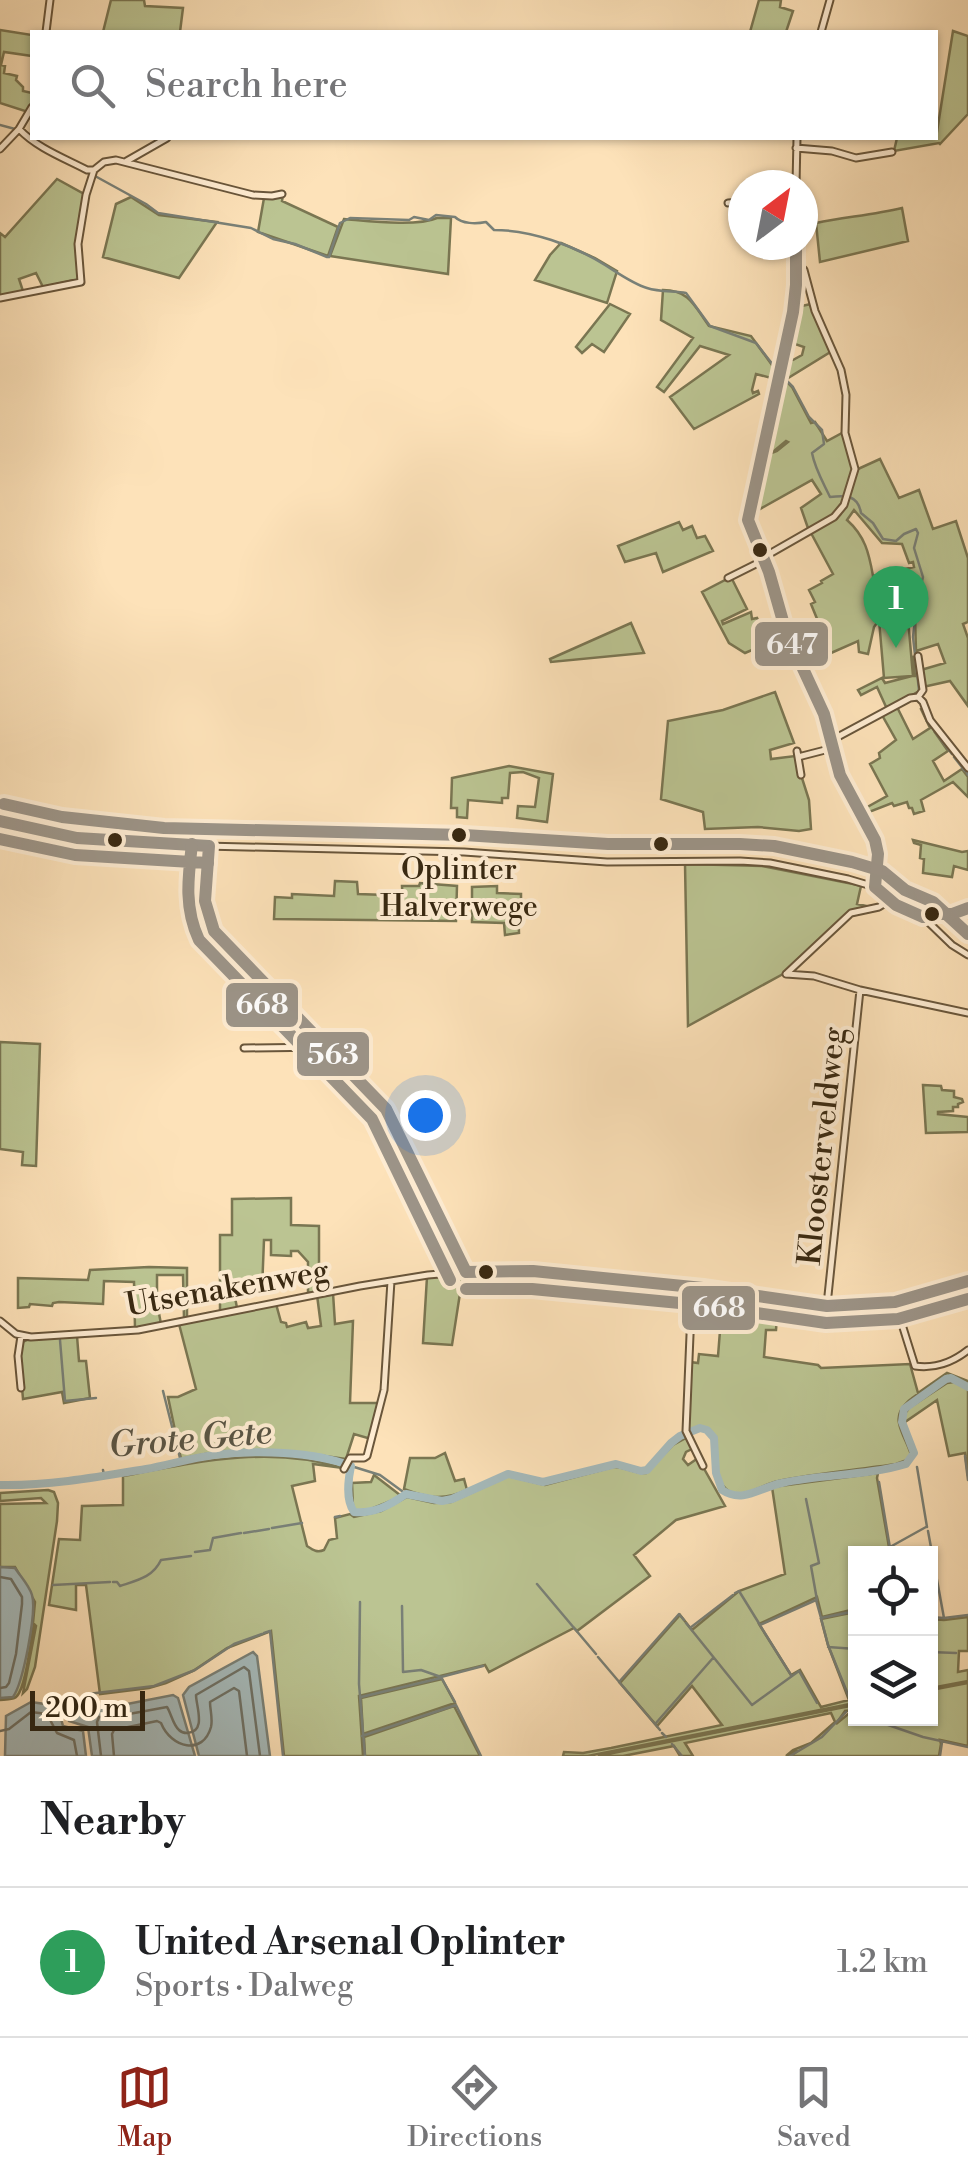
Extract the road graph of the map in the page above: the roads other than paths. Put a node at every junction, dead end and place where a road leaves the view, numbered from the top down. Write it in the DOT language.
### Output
graph roads {
  1 [pos="50,0"];
  2 [pos="830,0"];
  3 [pos="46,30"];
  4 [pos="822,30"];
  5 [pos="30,111"];
  6 [pos="20,129"];
  7 [pos="30,139"];
  8 [pos="32,140"];
  9 [pos="164,140"];
  10 [pos="797,140"];
  11 [pos="796,148"];
  12 [pos="0,149"];
  13 [pos="892,152"];
  14 [pos="125,162"];
  15 [pos="94,170"];
  16 [pos="796,170"];
  17 [pos="282,194"];
  18 [pos="796,260"];
  19 [pos="796,264"];
  20 [pos="0,298"];
  21 [pos="764,559"];
  22 [pos="728,578"];
  23 [pos="918,656"];
  24 [pos="918,697"];
  25 [pos="832,740"];
  26 [pos="833,748"];
  27 [pos="968,768"];
  28 [pos="802,774"];
  29 [pos="0,820"];
  30 [pos="209,846"];
  31 [pos="874,887"];
  32 [pos="890,900"];
  33 [pos="968,908"];
  34 [pos="923,917"];
  35 [pos="968,955"];
  36 [pos="860,990"];
  37 [pos="968,1013"];
  38 [pos="328,1047"];
  39 [pos="244,1048"];
  40 [pos="466,1272"];
  41 [pos="392,1281"];
  42 [pos="968,1281"];
  43 [pos="692,1287"];
  44 [pos="895,1302"];
  45 [pos="827,1306"];
  46 [pos="0,1321"];
  47 [pos="22,1336"];
  48 [pos="968,1350"];
  49 [pos="21,1388"];
  50 [pos="703,1466"];
  51 [pos="344,1470"];
  1 -- 3 [label="street"];
  2 -- 4 [label="street"];
  5 -- 6 [label="street"];
  6 -- 7 [label="street"];
  6 -- 12 [label="street"];
  8 -- 15 [label="street"];
  9 -- 14 [label="street"];
  10 -- 11 [label="street"];
  11 -- 13 [label="street"];
  11 -- 16 [label="street"];
  14 -- 15 [label="street"];
  14 -- 17 [label="street"];
  15 -- 20 [label="street"];
  18 -- 19 [label="street"];
  19 -- 21 [label="street"];
  19 -- 21 [label="street"];
  21 -- 22 [label="street"];
  21 -- 25 [label="street"];
  23 -- 24 [label="street"];
  24 -- 25 [label="street"];
  24 -- 27 [label="street"];
  25 -- 26 [label="street"];
  26 -- 28 [label="street"];
  26 -- 31 [label="street"];
  29 -- 30 [label="street"];
  30 -- 31 [label="street"];
  30 -- 38 [label="street"];
  31 -- 32 [label="street"];
  32 -- 34 [label="street"];
  32 -- 36 [label="street"];
  33 -- 34 [label="street"];
  34 -- 35 [label="street"];
  36 -- 37 [label="street"];
  36 -- 45 [label="street, Kloosterveldweg"];
  38 -- 39 [label="street"];
  38 -- 40 [label="street"];
  40 -- 41 [label="street, Utsenakenweg"];
  40 -- 43 [label="street, Utsenakenweg"];
  41 -- 47 [label="street, Utsenakenweg"];
  41 -- 51 [label="street"];
  42 -- 44 [label="street, Utsenakenweg"];
  43 -- 45 [label="street, Utsenakenweg"];
  43 -- 50 [label="street"];
  44 -- 45 [label="street, Utsenakenweg"];
  44 -- 48 [label="street"];
  46 -- 47 [label="street"];
  47 -- 49 [label="street"];
}
